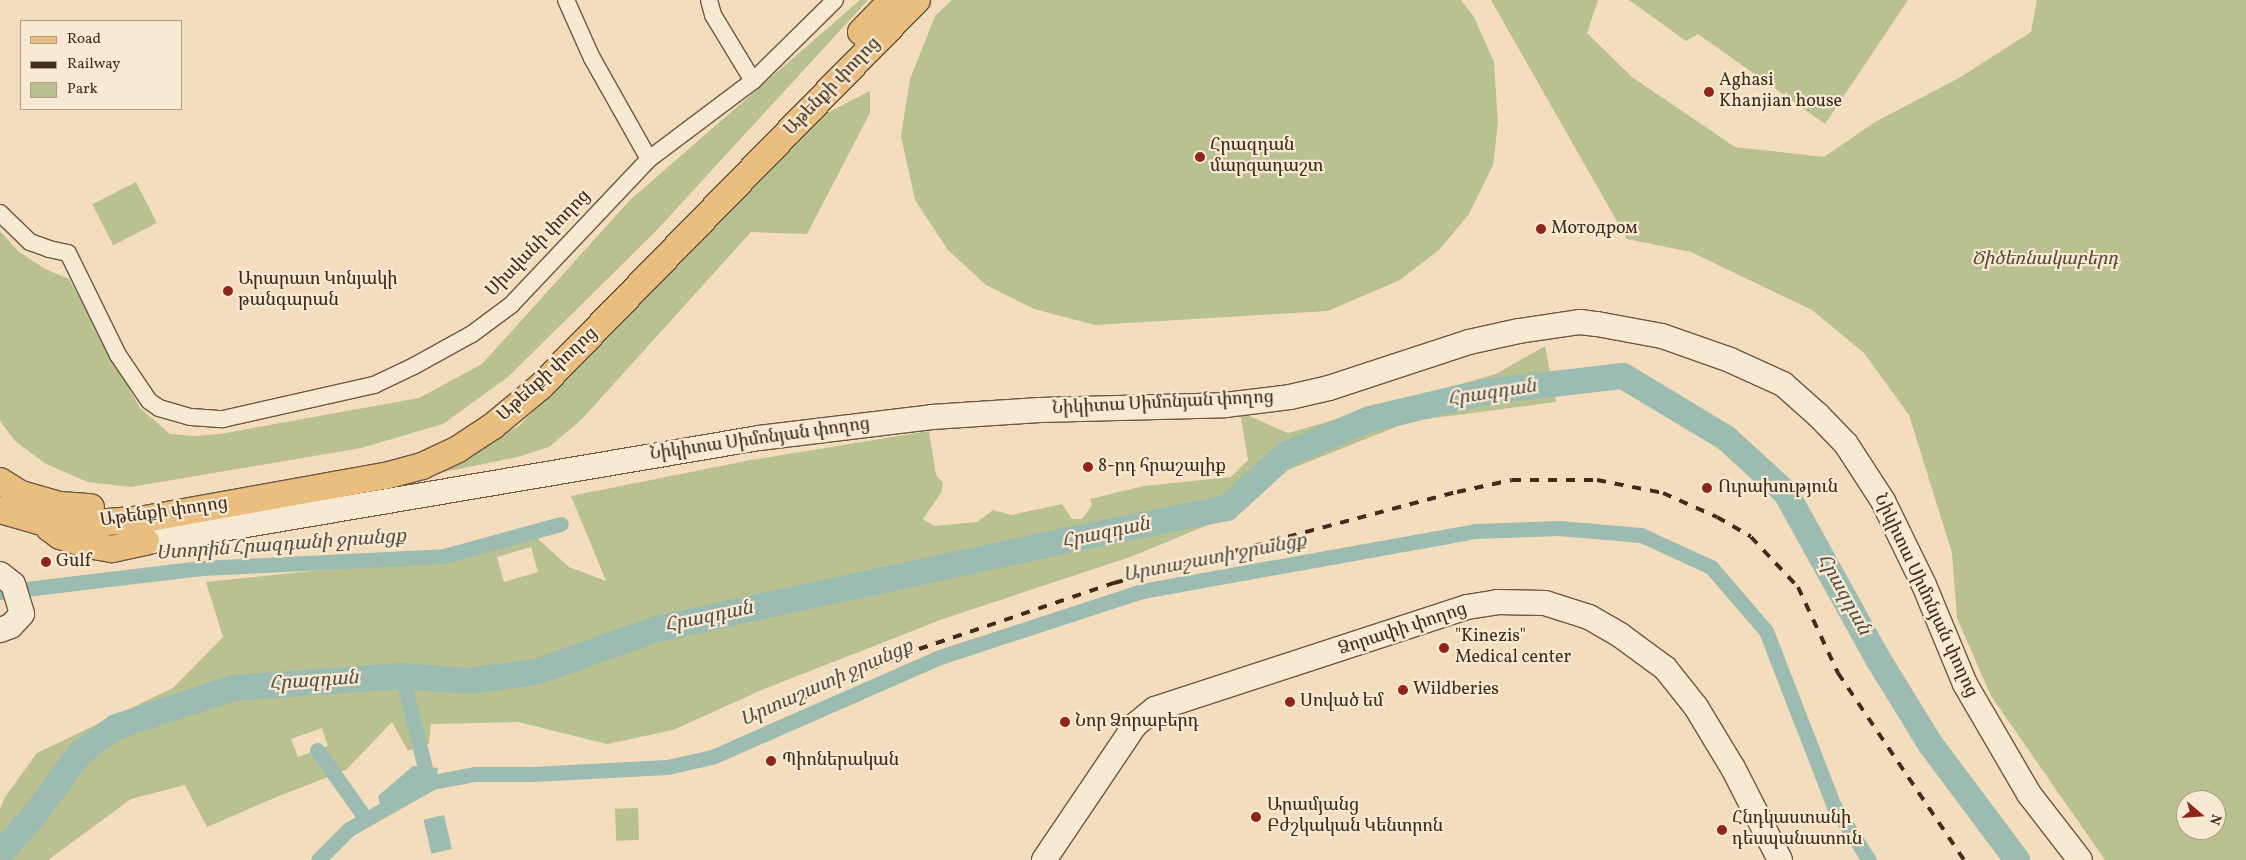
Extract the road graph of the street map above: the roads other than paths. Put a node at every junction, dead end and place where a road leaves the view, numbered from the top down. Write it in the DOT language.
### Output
graph roads {
  1 [pos="566,0"];
  2 [pos="709,0"];
  3 [pos="835,0"];
  4 [pos="892,0"];
  5 [pos="917,0"];
  6 [pos="752,81"];
  7 [pos="649,158"];
  8 [pos="0,213"];
  9 [pos="0,481"];
  10 [pos="0,510"];
  11 [pos="38,521"];
  12 [pos="103,522"];
  13 [pos="146,542"];
  14 [pos="7,579"];
  15 [pos="0,630"];
  16 [pos="1044,860"];
  17 [pos="1780,860"];
  18 [pos="2080,860"];
  1 -- 7 [label="street"];
  2 -- 6 [label="street"];
  3 -- 6 [label="street, Սիսվանի փողոց"];
  4 -- 9 [label="main road, Աթենքի փողոց"];
  5 -- 12 [label="main road, Աթենքի փողոց"];
  6 -- 7 [label="street, Սիսվանի փողոց"];
  7 -- 8 [label="street, Սիսվանի փողոց"];
  10 -- 11 [label="main road, Աթենքի փողոց"];
  11 -- 12 [label="main road, Աթենքի փողոց"];
  11 -- 13 [label="main road"];
  12 -- 13 [label="main road"];
  13 -- 18 [label="street, Նիկիտա Սիմոնյան փողոց"];
  14 -- 15 [label="street"];
  16 -- 17 [label="street, Ձորափի փողոց"];
}
